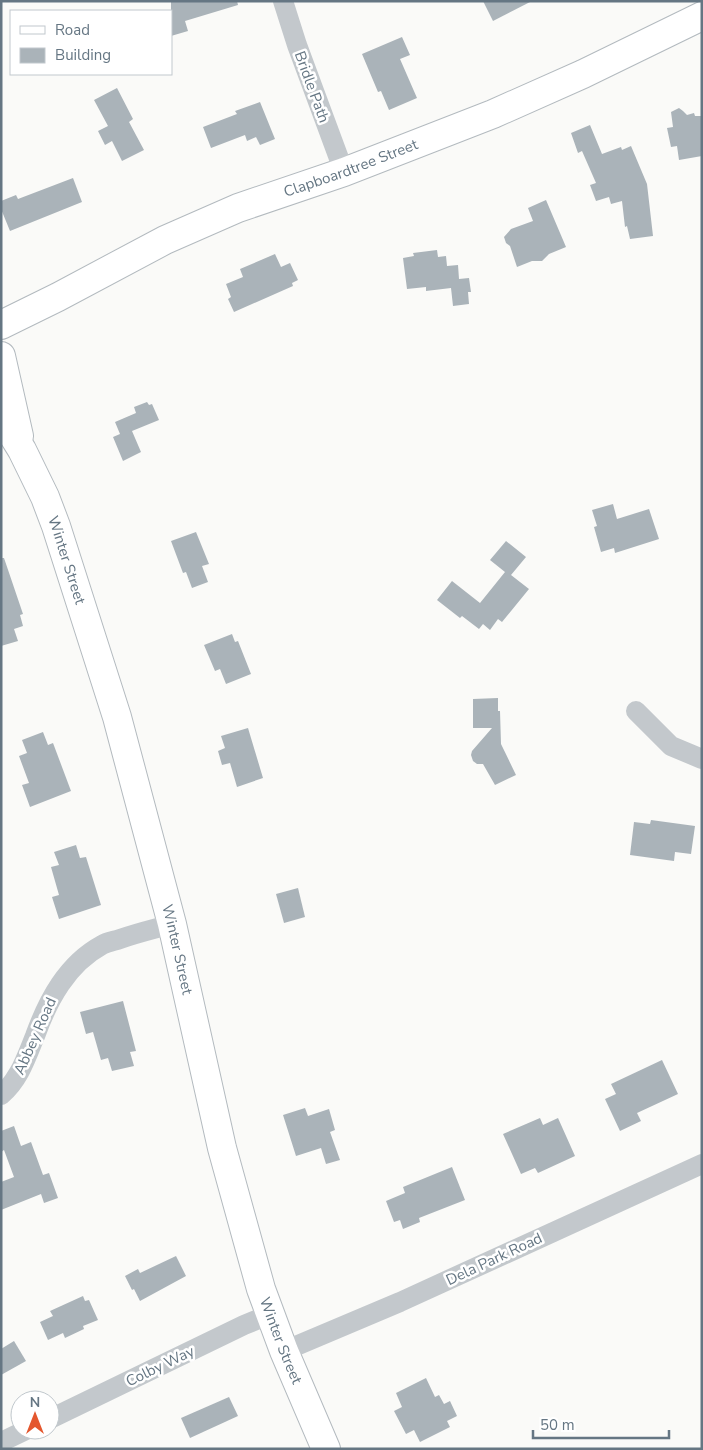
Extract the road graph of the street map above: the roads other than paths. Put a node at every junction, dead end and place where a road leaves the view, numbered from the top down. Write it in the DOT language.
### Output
graph roads {
  1 [pos="283,1"];
  2 [pos="702,16"];
  3 [pos="344,172"];
  4 [pos="1,325"];
  5 [pos="1,356"];
  6 [pos="1,416"];
  7 [pos="22,450"];
  8 [pos="636,711"];
  9 [pos="702,759"];
  10 [pos="172,924"];
  11 [pos="1,1095"];
  12 [pos="702,1164"];
  13 [pos="271,1314"];
  14 [pos="284,1352"];
  15 [pos="60,1414"];
  16 [pos="326,1449"];
  1 -- 3 [label="street, Bridle Path"];
  2 -- 3 [label="street, Clapboardtree Street"];
  3 -- 4 [label="street, Clapboardtree Street"];
  5 -- 7 [label="street, Winter Street"];
  6 -- 7 [label="street, Winter Street"];
  7 -- 10 [label="street, Winter Street"];
  8 -- 9 [label="street"];
  10 -- 11 [label="street, Abbey Road"];
  10 -- 13 [label="street, Winter Street"];
  12 -- 14 [label="street, Dela Park Road"];
  13 -- 14 [label="street, Winter Street"];
  13 -- 15 [label="street, Colby Way"];
  14 -- 16 [label="street, Winter Street"];
}
